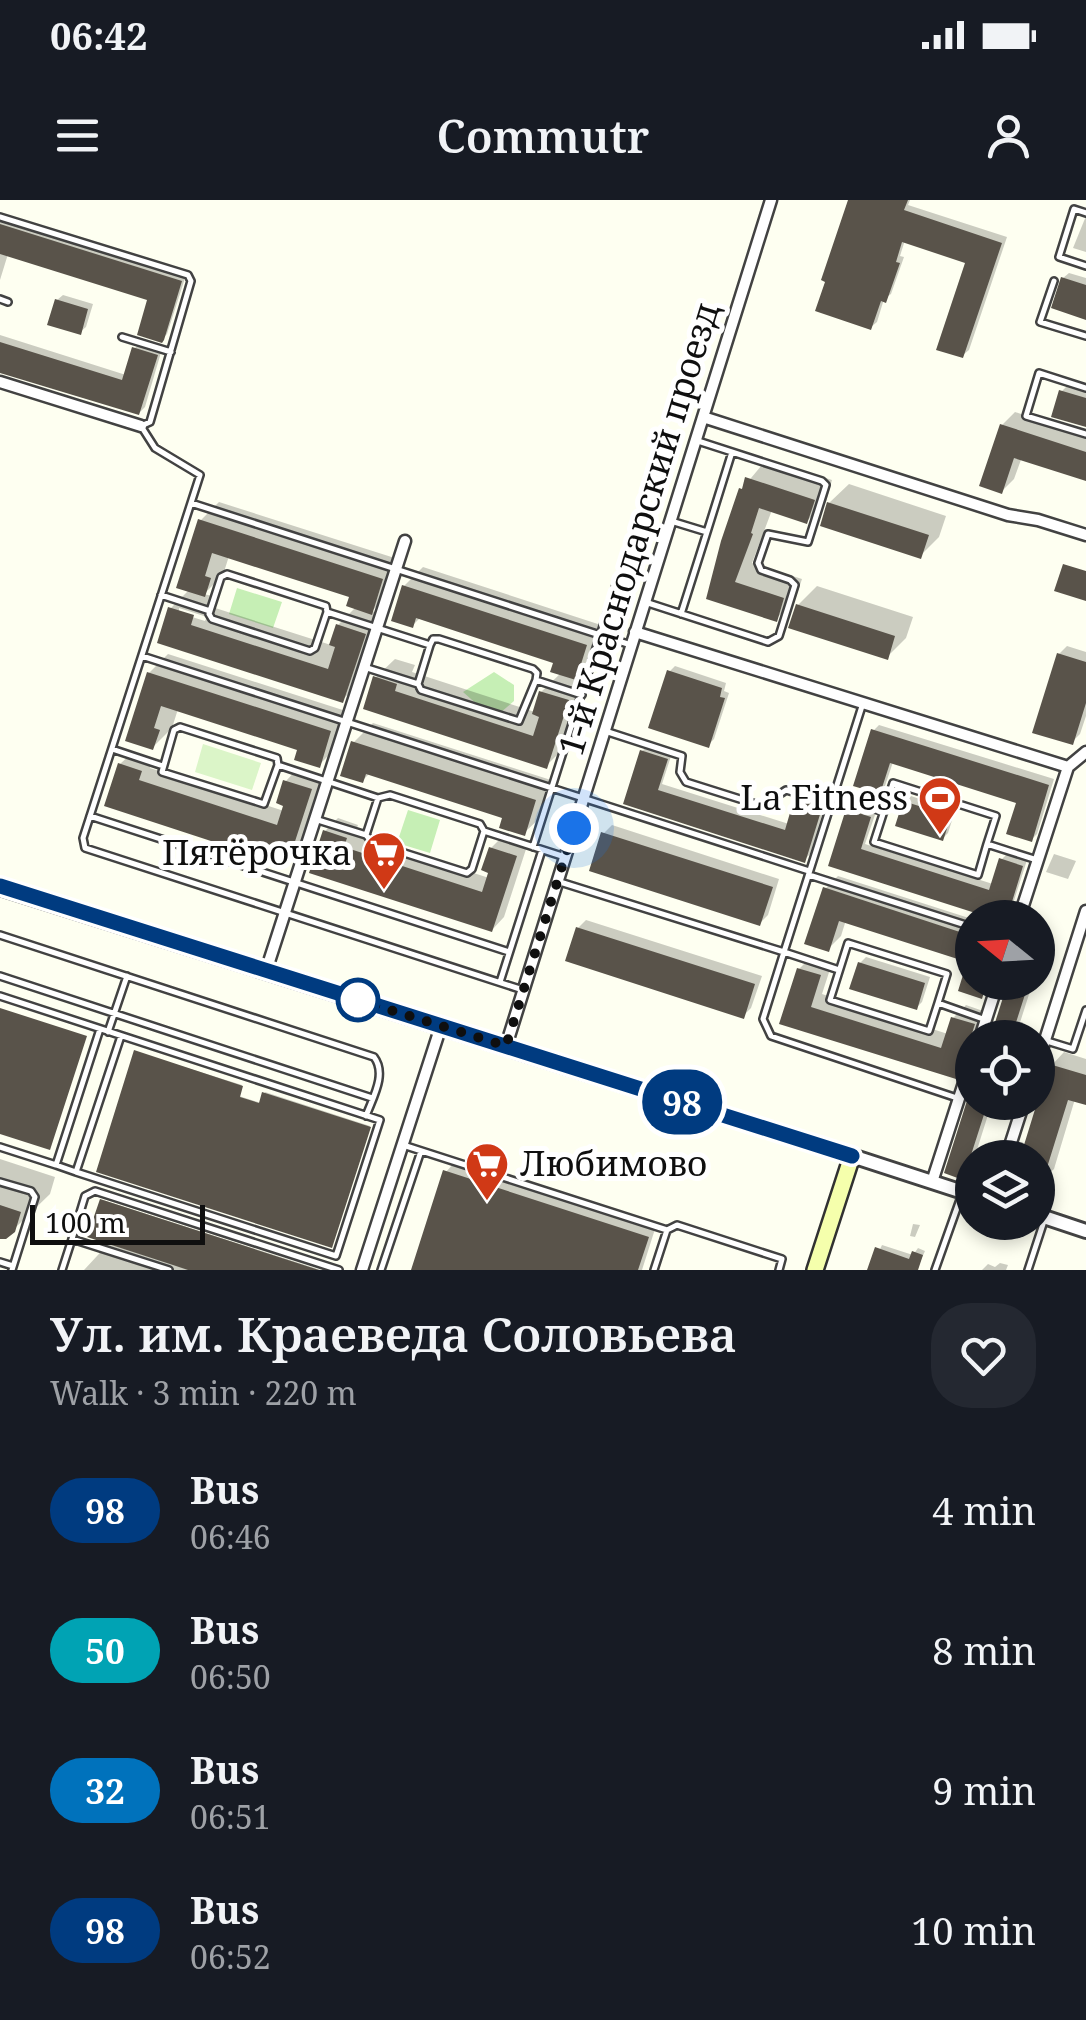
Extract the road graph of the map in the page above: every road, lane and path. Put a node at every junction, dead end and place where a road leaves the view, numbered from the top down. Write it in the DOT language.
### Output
graph roads {
  1 [pos="770,200"];
  2 [pos="1086,214"];
  3 [pos="0,218"];
  4 [pos="1086,266"];
  5 [pos="1054,280"];
  6 [pos="0,299"];
  7 [pos="8,302"];
  8 [pos="1086,336"];
  9 [pos="122,337"];
  10 [pos="172,352"];
  11 [pos="0,382"];
  12 [pos="1086,388"];
  13 [pos="703,417"];
  14 [pos="141,426"];
  15 [pos="1086,434"];
  16 [pos="695,440"];
  17 [pos="732,452"];
  18 [pos="191,503"];
  19 [pos="670,521"];
  20 [pos="706,532"];
  21 [pos="1086,536"];
  22 [pos="405,541"];
  23 [pos="396,569"];
  24 [pos="616,585"];
  25 [pos="161,595"];
  26 [pos="645,602"];
  27 [pos="210,611"];
  28 [pos="327,612"];
  29 [pos="681,614"];
  30 [pos="377,628"];
  31 [pos="635,632"];
  32 [pos="602,635"];
  33 [pos="631,645"];
  34 [pos="430,646"];
  35 [pos="142,656"];
  36 [pos="364,667"];
  37 [pos="536,680"];
  38 [pos="418,684"];
  39 [pos="582,694"];
  40 [pos="864,700"];
  41 [pos="346,722"];
  42 [pos="604,731"];
  43 [pos="112,749"];
  44 [pos="1086,752"];
  45 [pos="278,765"];
  46 [pos="163,766"];
  47 [pos="1068,767"];
  48 [pos="328,781"];
  49 [pos="552,788"];
  50 [pos="378,798"];
  51 [pos="583,798"];
  52 [pos="832,800"];
  53 [pos="884,812"];
  54 [pos="90,816"];
  55 [pos="315,819"];
  56 [pos="484,831"];
  57 [pos="366,836"];
  58 [pos="988,844"];
  59 [pos="533,847"];
  60 [pos="542,850"];
  61 [pos="565,858"];
  62 [pos="1037,860"];
  63 [pos="809,873"];
  64 [pos="558,881"];
  65 [pos="295,882"];
  66 [pos="0,886"];
  67 [pos="1024,900"];
  68 [pos="1086,910"];
  69 [pos="285,913"];
  70 [pos="955,921"];
  71 [pos="0,935"];
  72 [pos="510,952"];
  73 [pos="784,952"];
  74 [pos="266,970"];
  75 [pos="839,970"];
  76 [pos="0,976"];
  77 [pos="127,976"];
  78 [pos="500,982"];
  79 [pos="523,990"];
  80 [pos="0,996"];
  81 [pos="992,1000"];
  82 [pos="938,1003"];
  83 [pos="1086,1010"];
  84 [pos="114,1014"];
  85 [pos="986,1020"];
  86 [pos="1051,1020"];
  87 [pos="442,1026"];
  88 [pos="100,1029"];
  89 [pos="108,1032"];
  90 [pos="121,1036"];
  91 [pos="1055,1044"];
  92 [pos="506,1046"];
  93 [pos="1074,1049"];
  94 [pos="1086,1053"];
  95 [pos="955,1097"];
  96 [pos="372,1098"];
  97 [pos="955,1110"];
  98 [pos="366,1116"];
  99 [pos="404,1145"];
  100 [pos="0,1147"];
  101 [pos="421,1150"];
  102 [pos="858,1158"];
  103 [pos="56,1165"];
  104 [pos="76,1172"];
  105 [pos="0,1182"];
  106 [pos="932,1182"];
  107 [pos="955,1189"];
  108 [pos="1055,1220"];
  109 [pos="955,1223"];
  110 [pos="667,1230"];
  111 [pos="1086,1231"];
  112 [pos="72,1239"];
  113 [pos="1036,1240"];
  114 [pos="0,1262"];
  115 [pos="12,1268"];
  116 [pos="62,1270"];
  117 [pos="169,1270"];
  118 [pos="338,1270"];
  119 [pos="362,1270"];
  120 [pos="382,1270"];
  121 [pos="654,1270"];
  122 [pos="779,1270"];
  123 [pos="814,1270"];
  124 [pos="935,1270"];
  125 [pos="1028,1270"];
  1 -- 13 [label="street, 1-й Краснодарский проезд"];
  2 -- 4 [label="lane"];
  3 -- 10 [label="lane"];
  5 -- 8 [label="lane"];
  6 -- 7 [label="lane"];
  9 -- 10 [label="lane"];
  10 -- 14 [label="lane"];
  11 -- 14 [label="street"];
  12 -- 15 [label="lane"];
  13 -- 16 [label="street, 1-й Краснодарский проезд"];
  13 -- 21 [label="street"];
  14 -- 18 [label="lane"];
  16 -- 17 [label="lane"];
  16 -- 19 [label="street, 1-й Краснодарский проезд"];
  17 -- 20 [label="lane"];
  17 -- 29 [label="lane"];
  18 -- 23 [label="lane"];
  18 -- 25 [label="lane"];
  19 -- 20 [label="lane"];
  19 -- 26 [label="street, 1-й Краснодарский проезд"];
  20 -- 29 [label="lane"];
  22 -- 23 [label="street"];
  23 -- 30 [label="street"];
  23 -- 32 [label="lane"];
  24 -- 32 [label="lane"];
  25 -- 27 [label="lane"];
  25 -- 35 [label="lane"];
  26 -- 29 [label="lane"];
  26 -- 31 [label="street, 1-й Краснодарский проезд"];
  27 -- 28 [label="lane"];
  27 -- 28 [label="lane"];
  28 -- 30 [label="lane"];
  30 -- 34 [label="lane"];
  30 -- 36 [label="street"];
  31 -- 33 [label="street, 1-й Краснодарский проезд"];
  31 -- 40 [label="street"];
  32 -- 33 [label="lane"];
  32 -- 39 [label="lane"];
  33 -- 42 [label="street, 1-й Краснодарский проезд"];
  34 -- 37 [label="lane"];
  34 -- 38 [label="lane"];
  35 -- 41 [label="lane"];
  35 -- 43 [label="lane"];
  36 -- 38 [label="lane"];
  36 -- 41 [label="street"];
  37 -- 38 [label="lane"];
  37 -- 39 [label="lane"];
  39 -- 49 [label="lane"];
  40 -- 47 [label="street"];
  40 -- 52 [label="lane"];
  41 -- 48 [label="street"];
  41 -- 49 [label="lane"];
  42 -- 51 [label="street, 1-й Краснодарский проезд"];
  42 -- 52 [label="lane"];
  43 -- 46 [label="lane"];
  43 -- 54 [label="lane"];
  44 -- 47 [label="street"];
  45 -- 46 [label="lane"];
  45 -- 46 [label="lane"];
  45 -- 48 [label="lane"];
  47 -- 62 [label="street"];
  48 -- 50 [label="lane"];
  48 -- 55 [label="street"];
  49 -- 51 [label="lane"];
  49 -- 59 [label="lane"];
  50 -- 56 [label="lane"];
  50 -- 57 [label="lane"];
  51 -- 61 [label="street, 1-й Краснодарский проезд"];
  51 -- 63 [label="lane"];
  52 -- 53 [label="lane"];
  52 -- 63 [label="lane"];
  53 -- 58 [label="lane"];
  53 -- 58 [label="lane"];
  54 -- 65 [label="lane"];
  54 -- 69 [label="lane"];
  55 -- 57 [label="lane"];
  55 -- 65 [label="street"];
  56 -- 57 [label="lane"];
  56 -- 59 [label="lane"];
  58 -- 62 [label="lane"];
  59 -- 60 [label="lane"];
  60 -- 61 [label="lane"];
  60 -- 72 [label="lane"];
  61 -- 64 [label="street, 1-й Краснодарский проезд"];
  62 -- 67 [label="street"];
  63 -- 70 [label="lane"];
  63 -- 73 [label="lane"];
  64 -- 73 [label="lane"];
  64 -- 79 [label="street, 1-й Краснодарский проезд"];
  65 -- 69 [label="street"];
  65 -- 72 [label="lane"];
  66 -- 74 [label="main road"];
  68 -- 86 [label="street"];
  69 -- 74 [label="street"];
  69 -- 78 [label="lane"];
  71 -- 77 [label="lane"];
  72 -- 78 [label="lane"];
  73 -- 75 [label="lane"];
  73 -- 95 [label="lane"];
  74 -- 87 [label="main road"];
  75 -- 82 [label="lane"];
  75 -- 82 [label="lane"];
  76 -- 84 [label="lane"];
  77 -- 84 [label="lane"];
  77 -- 96 [label="lane"];
  78 -- 79 [label="lane"];
  79 -- 92 [label="street, 1-й Краснодарский проезд"];
  80 -- 88 [label="lane"];
  81 -- 85 [label="street"];
  82 -- 85 [label="lane"];
  83 -- 93 [label="lane"];
  84 -- 89 [label="lane"];
  84 -- 96 [label="lane"];
  87 -- 92 [label="main road"];
  87 -- 99 [label="street"];
  88 -- 89 [label="lane"];
  88 -- 103 [label="lane"];
  89 -- 90 [label="lane"];
  90 -- 98 [label="lane"];
  90 -- 104 [label="lane"];
  91 -- 93 [label="lane"];
  92 -- 102 [label="main road"];
  93 -- 94 [label="lane"];
  96 -- 98 [label="lane"];
  97 -- 106 [label="street"];
  98 -- 104 [label="lane"];
  99 -- 101 [label="lane"];
  99 -- 119 [label="street"];
  100 -- 103 [label="lane"];
  101 -- 110 [label="lane"];
  101 -- 120 [label="lane"];
  102 -- 106 [label="street"];
  102 -- 123 [label="main road"];
  103 -- 104 [label="lane"];
  105 -- 115 [label="lane"];
  106 -- 107 [label="street"];
  108 -- 111 [label="street"];
  109 -- 124 [label="lane"];
  110 -- 121 [label="lane"];
  110 -- 122 [label="lane"];
  112 -- 116 [label="lane"];
  112 -- 117 [label="lane"];
  112 -- 118 [label="lane"];
  113 -- 125 [label="lane"];
  114 -- 115 [label="lane"];
}
